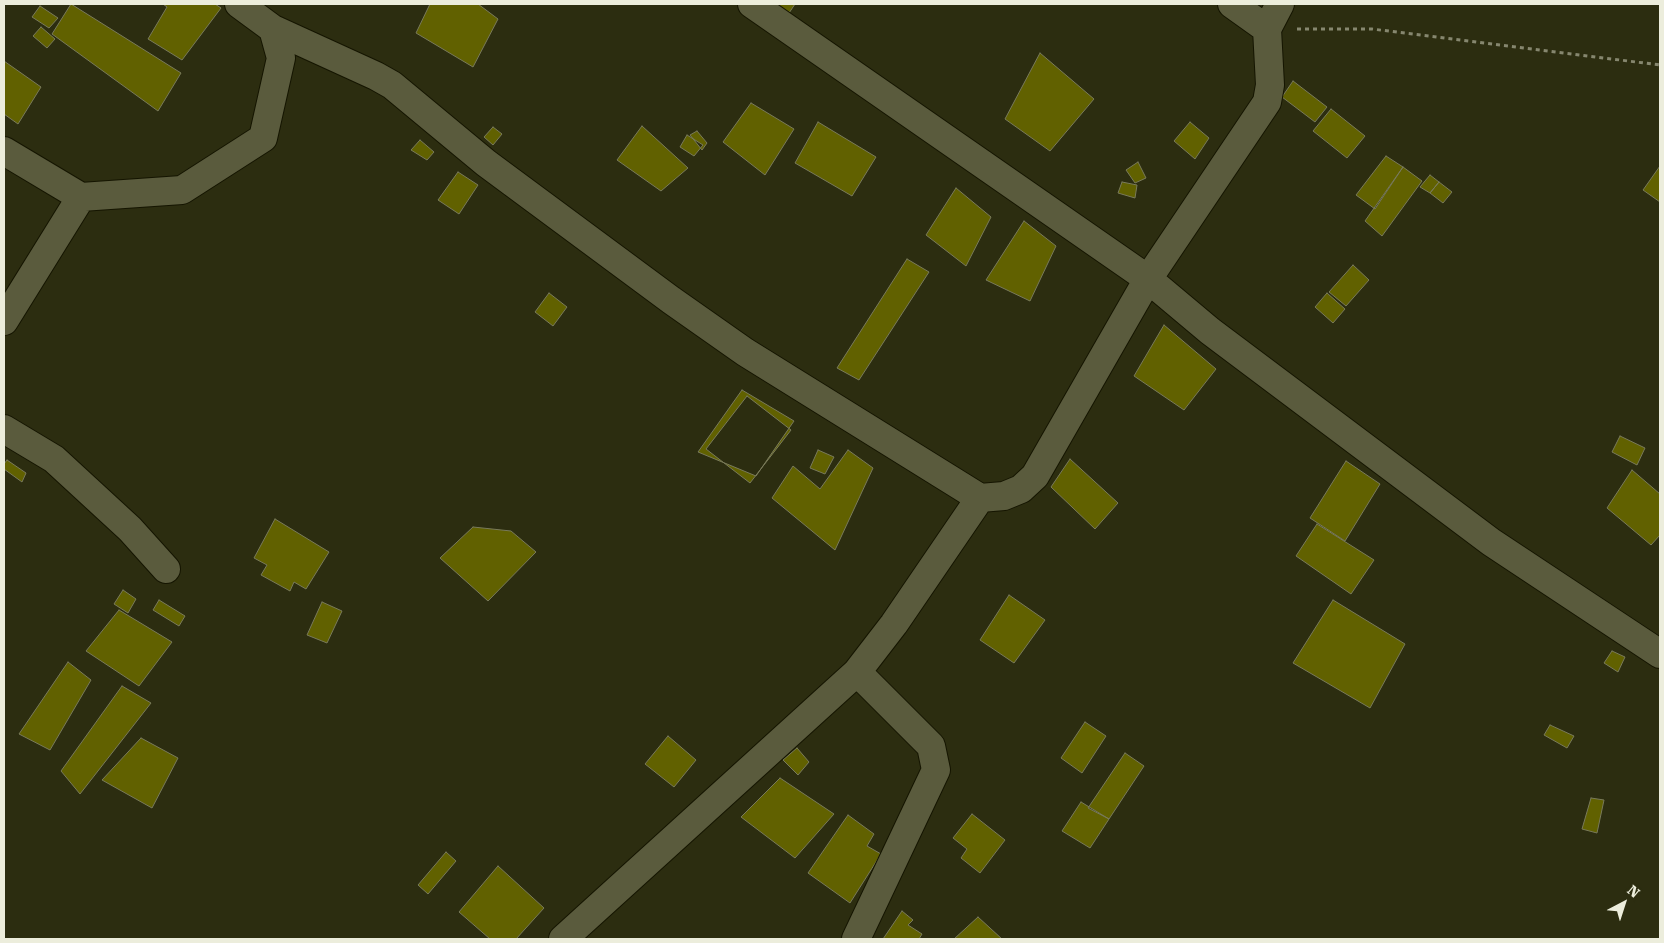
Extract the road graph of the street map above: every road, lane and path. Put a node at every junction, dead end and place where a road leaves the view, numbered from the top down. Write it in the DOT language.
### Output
graph roads {
  1 [pos="239,4"];
  2 [pos="752,4"];
  3 [pos="1232,4"];
  4 [pos="1280,4"];
  5 [pos="1266,29"];
  6 [pos="273,30"];
  7 [pos="1660,65"];
  8 [pos="4,151"];
  9 [pos="81,197"];
  10 [pos="1148,279"];
  11 [pos="4,321"];
  12 [pos="4,429"];
  13 [pos="980,498"];
  14 [pos="166,568"];
  15 [pos="1660,654"];
  16 [pos="857,672"];
  17 [pos="563,939"];
  18 [pos="856,939"];
  1 -- 6 [label="street"];
  2 -- 10 [label="street"];
  3 -- 5 [label="street"];
  4 -- 5 [label="street"];
  5 -- 7 [label="path"];
  5 -- 10 [label="street"];
  6 -- 9 [label="street"];
  6 -- 13 [label="street"];
  8 -- 9 [label="street"];
  9 -- 11 [label="street"];
  10 -- 13 [label="street"];
  10 -- 15 [label="street"];
  12 -- 14 [label="street"];
  13 -- 16 [label="street"];
  16 -- 17 [label="street"];
  16 -- 18 [label="street"];
}
